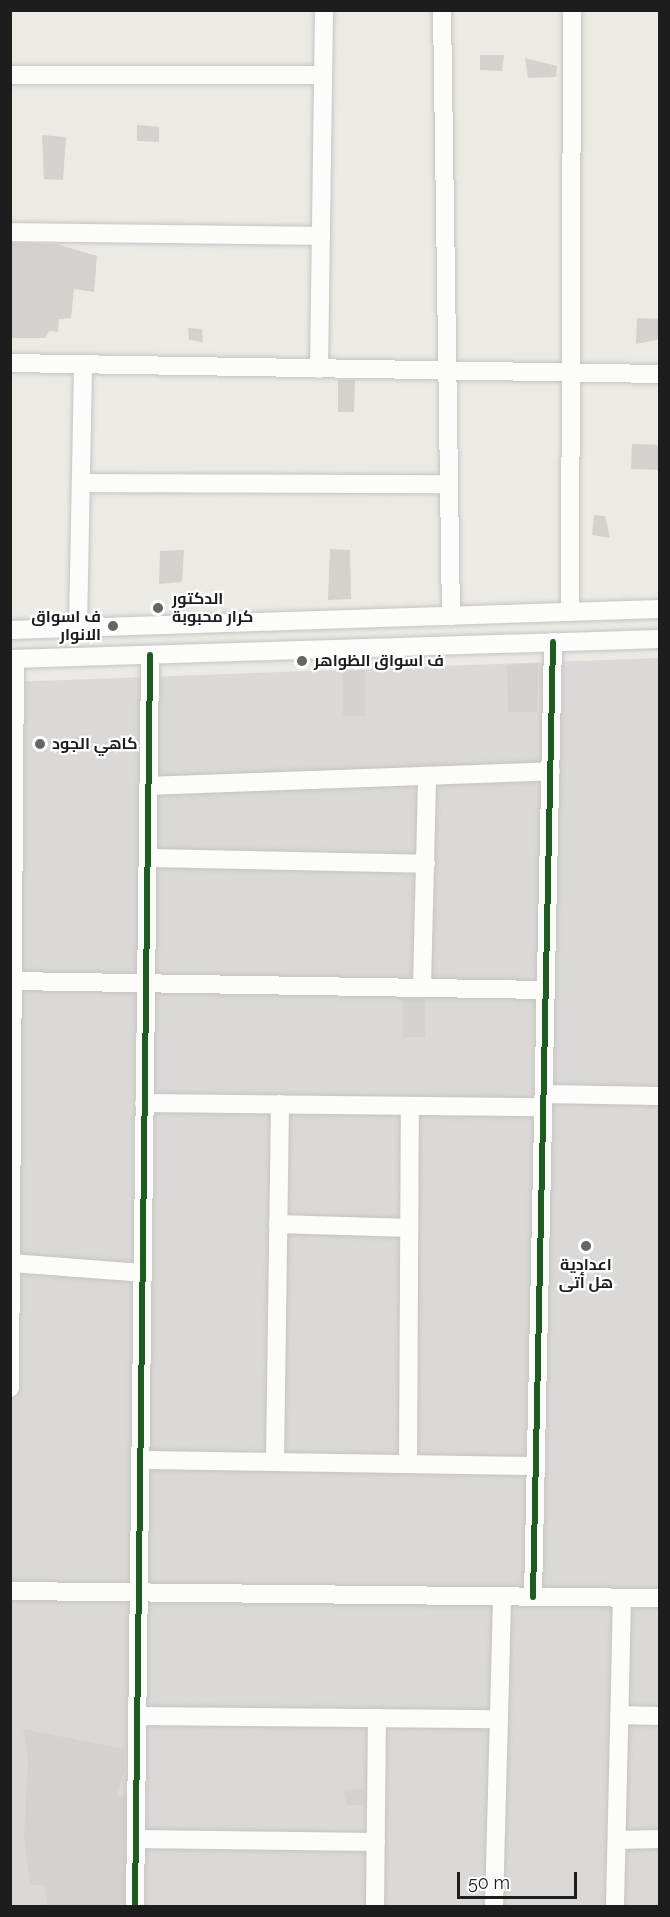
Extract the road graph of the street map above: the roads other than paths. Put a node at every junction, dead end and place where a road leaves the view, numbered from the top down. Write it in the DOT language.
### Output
graph roads {
  1 [pos="324,10"];
  2 [pos="442,10"];
  3 [pos="572,10"];
  4 [pos="10,75"];
  5 [pos="323,75"];
  6 [pos="10,232"];
  7 [pos="321,236"];
  8 [pos="10,363"];
  9 [pos="83,364"];
  10 [pos="319,369"];
  11 [pos="448,370"];
  12 [pos="571,373"];
  13 [pos="660,374"];
  14 [pos="81,483"];
  15 [pos="449,484"];
  16 [pos="660,609"];
  17 [pos="570,612"];
  18 [pos="451,616"];
  19 [pos="347,619"];
  20 [pos="279,621"];
  21 [pos="78,628"];
  22 [pos="10,630"];
  23 [pos="660,639"];
  24 [pos="553,642"];
  25 [pos="347,649"];
  26 [pos="278,651"];
  27 [pos="150,655"];
  28 [pos="13,659"];
  29 [pos="551,771"];
  30 [pos="427,778"];
  31 [pos="148,786"];
  32 [pos="12,788"];
  33 [pos="148,858"];
  34 [pos="426,864"];
  35 [pos="13,981"];
  36 [pos="146,982"];
  37 [pos="422,986"];
  38 [pos="546,990"];
  39 [pos="11,1078"];
  40 [pos="660,1096"];
  41 [pos="544,1100"];
  42 [pos="144,1103"];
  43 [pos="280,1104"];
  44 [pos="410,1106"];
  45 [pos="278,1224"];
  46 [pos="409,1228"];
  47 [pos="12,1263"];
  48 [pos="143,1273"];
  49 [pos="10,1389"];
  50 [pos="140,1460"];
  51 [pos="275,1462"];
  52 [pos="408,1464"];
  53 [pos="536,1466"];
  54 [pos="10,1591"];
  55 [pos="139,1592"];
  56 [pos="501,1597"];
  57 [pos="533,1597"];
  58 [pos="622,1598"];
  59 [pos="660,1598"];
  60 [pos="619,1715"];
  61 [pos="137,1716"];
  62 [pos="660,1716"];
  63 [pos="377,1718"];
  64 [pos="499,1719"];
  65 [pos="136,1839"];
  66 [pos="660,1839"];
  67 [pos="617,1840"];
  68 [pos="376,1842"];
  69 [pos="135,1906"];
  70 [pos="375,1906"];
  71 [pos="494,1906"];
  72 [pos="615,1906"];
  1 -- 5 [label="street"];
  2 -- 11 [label="street"];
  3 -- 12 [label="street"];
  4 -- 5 [label="street"];
  5 -- 7 [label="street"];
  6 -- 7 [label="street"];
  7 -- 10 [label="street"];
  8 -- 9 [label="street"];
  9 -- 10 [label="street"];
  9 -- 14 [label="street"];
  10 -- 11 [label="street"];
  11 -- 12 [label="street"];
  11 -- 15 [label="street"];
  12 -- 13 [label="street"];
  12 -- 17 [label="street"];
  14 -- 15 [label="street"];
  14 -- 21 [label="street"];
  15 -- 18 [label="street"];
  16 -- 17 [label="street"];
  17 -- 18 [label="street"];
  18 -- 19 [label="street"];
  19 -- 20 [label="street"];
  19 -- 25 [label="street"];
  20 -- 21 [label="street"];
  20 -- 26 [label="street"];
  21 -- 22 [label="street"];
  23 -- 24 [label="street"];
  24 -- 25 [label="street"];
  24 -- 29 [label="street"];
  25 -- 26 [label="street"];
  26 -- 27 [label="street"];
  27 -- 28 [label="street"];
  27 -- 31 [label="street"];
  28 -- 32 [label="street"];
  29 -- 30 [label="street"];
  29 -- 38 [label="street"];
  30 -- 31 [label="street"];
  30 -- 34 [label="street"];
  31 -- 33 [label="street"];
  32 -- 35 [label="street"];
  33 -- 34 [label="street"];
  33 -- 36 [label="street"];
  34 -- 37 [label="street"];
  35 -- 36 [label="street"];
  35 -- 39 [label="street"];
  36 -- 37 [label="street"];
  36 -- 42 [label="street"];
  37 -- 38 [label="street"];
  38 -- 41 [label="street"];
  39 -- 47 [label="street"];
  40 -- 41 [label="street"];
  41 -- 44 [label="street"];
  41 -- 53 [label="street"];
  42 -- 43 [label="street"];
  42 -- 48 [label="street"];
  43 -- 44 [label="street"];
  43 -- 45 [label="street"];
  44 -- 46 [label="street"];
  45 -- 46 [label="street"];
  45 -- 51 [label="street"];
  46 -- 52 [label="street"];
  47 -- 48 [label="street"];
  47 -- 49 [label="street"];
  48 -- 50 [label="street"];
  50 -- 51 [label="street"];
  50 -- 55 [label="street"];
  51 -- 52 [label="street"];
  52 -- 53 [label="street"];
  53 -- 57 [label="street"];
  54 -- 55 [label="street"];
  55 -- 56 [label="street"];
  55 -- 61 [label="street"];
  56 -- 57 [label="street"];
  56 -- 64 [label="street"];
  57 -- 58 [label="street"];
  58 -- 59 [label="street"];
  58 -- 60 [label="street"];
  60 -- 62 [label="street"];
  60 -- 67 [label="street"];
  61 -- 63 [label="street"];
  61 -- 65 [label="street"];
  63 -- 64 [label="street"];
  63 -- 68 [label="street"];
  64 -- 71 [label="street"];
  65 -- 68 [label="street"];
  65 -- 69 [label="street"];
  66 -- 67 [label="street"];
  67 -- 72 [label="street"];
  68 -- 70 [label="street"];
}
